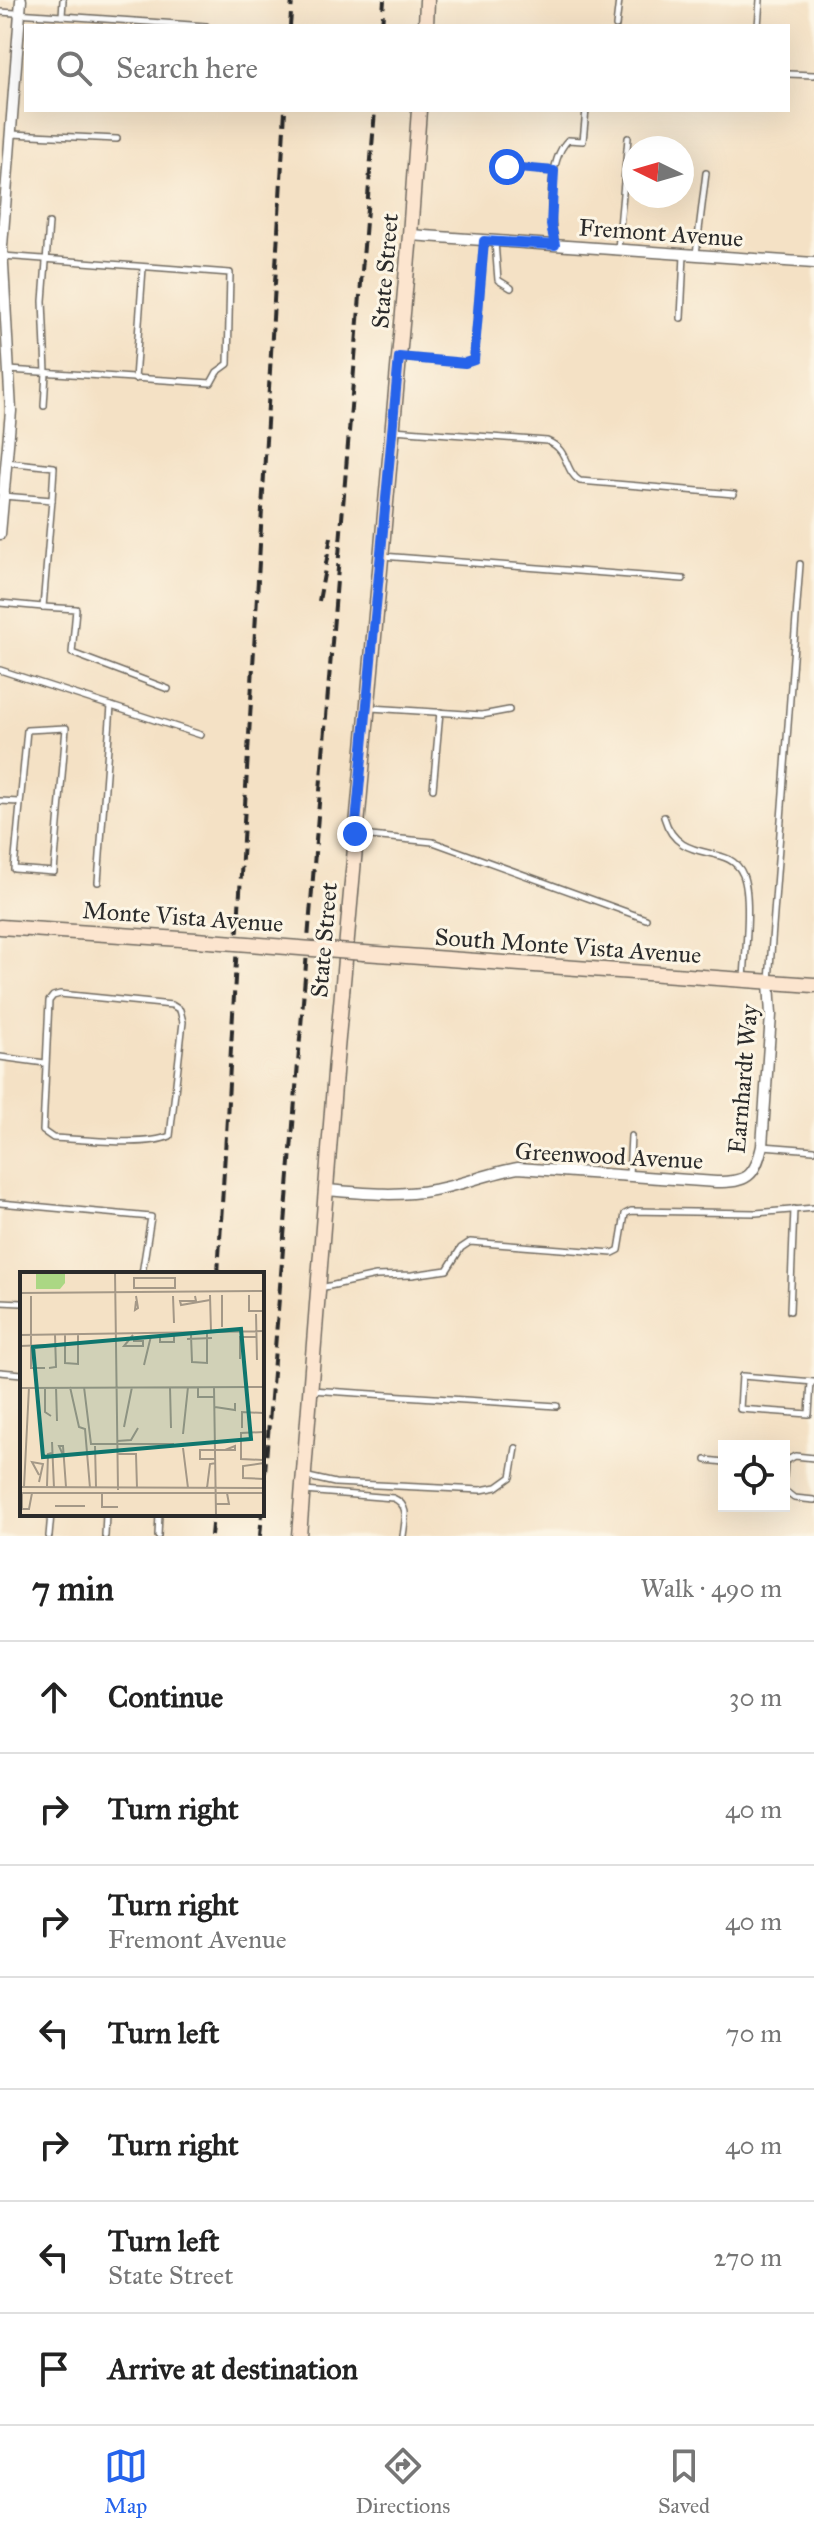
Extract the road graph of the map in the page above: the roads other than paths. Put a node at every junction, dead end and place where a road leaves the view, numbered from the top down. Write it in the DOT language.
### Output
graph roads {
  1 [pos="21,0"];
  2 [pos="63,0"];
  3 [pos="427,0"];
  4 [pos="619,0"];
  5 [pos="760,0"];
  6 [pos="0,12"];
  7 [pos="20,13"];
  8 [pos="62,16"];
  9 [pos="177,24"];
  10 [pos="426,24"];
  11 [pos="616,24"];
  12 [pos="758,24"];
  13 [pos="790,74"];
  14 [pos="814,75"];
  15 [pos="419,112"];
  16 [pos="586,112"];
  17 [pos="11,134"];
  18 [pos="117,139"];
  19 [pos="507,167"];
  20 [pos="554,171"];
  21 [pos="706,173"];
  22 [pos="622,199"];
  23 [pos="49,223"];
  24 [pos="2,224"];
  25 [pos="410,235"];
  26 [pos="490,241"];
  27 [pos="555,245"];
  28 [pos="617,250"];
  29 [pos="684,254"];
  30 [pos="696,255"];
  31 [pos="2,256"];
  32 [pos="46,260"];
  33 [pos="814,263"];
  34 [pos="143,268"];
  35 [pos="511,288"];
  36 [pos="681,318"];
  37 [pos="399,357"];
  38 [pos="9,370"];
  39 [pos="46,373"];
  40 [pos="135,379"];
  41 [pos="44,406"];
  42 [pos="392,429"];
  43 [pos="6,462"];
  44 [pos="734,494"];
  45 [pos="3,496"];
  46 [pos="52,500"];
  47 [pos="0,534"];
  48 [pos="381,556"];
  49 [pos="800,564"];
  50 [pos="683,579"];
  51 [pos="0,603"];
  52 [pos="43,607"];
  53 [pos="0,670"];
  54 [pos="168,689"];
  55 [pos="111,706"];
  56 [pos="367,707"];
  57 [pos="509,710"];
  58 [pos="440,712"];
  59 [pos="201,735"];
  60 [pos="433,789"];
  61 [pos="0,801"];
  62 [pos="19,802"];
  63 [pos="664,817"];
  64 [pos="355,834"];
  65 [pos="98,882"];
  66 [pos="646,919"];
  67 [pos="0,927"];
  68 [pos="364,953"];
  69 [pos="744,981"];
  70 [pos="769,982"];
  71 [pos="814,985"];
  72 [pos="0,1057"];
  73 [pos="45,1063"];
  74 [pos="631,1136"];
  75 [pos="762,1146"];
  76 [pos="814,1150"];
  77 [pos="629,1175"];
  78 [pos="749,1177"];
  79 [pos="326,1190"];
  80 [pos="0,1203"];
  81 [pos="814,1208"];
  82 [pos="794,1209"];
  83 [pos="142,1272"];
  84 [pos="319,1288"];
  85 [pos="0,1302"];
  86 [pos="20,1303"];
  87 [pos="790,1311"];
  88 [pos="0,1372"];
  89 [pos="20,1374"];
  90 [pos="813,1382"];
  91 [pos="310,1390"];
  92 [pos="557,1406"];
  93 [pos="516,1448"];
  94 [pos="790,1458"];
  95 [pos="814,1458"];
  96 [pos="706,1460"];
  97 [pos="718,1461"];
  98 [pos="303,1484"];
  99 [pos="790,1495"];
  100 [pos="814,1500"];
  101 [pos="51,1516"];
  102 [pos="106,1516"];
  103 [pos="159,1516"];
  104 [pos="49,1536"];
  105 [pos="105,1536"];
  106 [pos="158,1536"];
  107 [pos="299,1536"];
  108 [pos="403,1536"];
  1 -- 7 [label="street"];
  2 -- 8 [label="lane"];
  3 -- 10 [label="street"];
  4 -- 11 [label="lane"];
  5 -- 12 [label="lane"];
  6 -- 7 [label="lane"];
  7 -- 8 [label="lane"];
  7 -- 17 [label="street"];
  8 -- 9 [label="lane"];
  13 -- 14 [label="lane"];
  15 -- 25 [label="street, State Street"];
  16 -- 20 [label="lane"];
  17 -- 18 [label="lane"];
  17 -- 24 [label="street"];
  19 -- 20 [label="lane"];
  20 -- 27 [label="lane"];
  21 -- 30 [label="lane"];
  22 -- 28 [label="lane"];
  23 -- 32 [label="lane"];
  24 -- 31 [label="street"];
  25 -- 26 [label="street, Fremont Avenue"];
  25 -- 37 [label="street, State Street"];
  26 -- 27 [label="street, Fremont Avenue"];
  26 -- 35 [label="lane"];
  26 -- 37 [label="lane"];
  27 -- 28 [label="street, Fremont Avenue"];
  28 -- 29 [label="street, Fremont Avenue"];
  29 -- 30 [label="street, Fremont Avenue"];
  29 -- 36 [label="lane"];
  30 -- 33 [label="street, Fremont Avenue"];
  31 -- 32 [label="lane"];
  31 -- 38 [label="street"];
  32 -- 34 [label="lane"];
  32 -- 39 [label="lane"];
  34 -- 40 [label="lane"];
  34 -- 40 [label="lane"];
  37 -- 42 [label="street, State Street"];
  38 -- 39 [label="lane"];
  38 -- 43 [label="street"];
  39 -- 40 [label="lane"];
  39 -- 41 [label="lane"];
  42 -- 44 [label="lane"];
  42 -- 48 [label="street, State Street"];
  43 -- 45 [label="street"];
  43 -- 46 [label="lane"];
  45 -- 46 [label="lane"];
  45 -- 47 [label="street"];
  46 -- 52 [label="lane"];
  48 -- 50 [label="lane"];
  48 -- 56 [label="street, State Street"];
  49 -- 70 [label="lane"];
  51 -- 52 [label="lane"];
  52 -- 54 [label="lane"];
  53 -- 55 [label="lane"];
  55 -- 59 [label="lane"];
  55 -- 65 [label="lane"];
  56 -- 58 [label="lane"];
  56 -- 64 [label="street, State Street"];
  57 -- 58 [label="lane"];
  58 -- 60 [label="lane"];
  61 -- 62 [label="lane"];
  62 -- 62 [label="lane"];
  63 -- 69 [label="lane"];
  64 -- 66 [label="lane"];
  64 -- 79 [label="street, State Street"];
  67 -- 68 [label="street, Monte Vista Avenue, bridge"];
  68 -- 69 [label="street, South Monte Vista Avenue"];
  69 -- 70 [label="street, South Monte Vista Avenue"];
  70 -- 71 [label="street"];
  70 -- 75 [label="street, Earnhardt Way"];
  72 -- 73 [label="lane"];
  73 -- 73 [label="lane"];
  74 -- 77 [label="lane"];
  75 -- 76 [label="lane"];
  75 -- 78 [label="street, Earnhardt Way"];
  77 -- 78 [label="street, Greenwood Avenue"];
  77 -- 79 [label="street, Greenwood Avenue"];
  79 -- 84 [label="street, State Street"];
  80 -- 83 [label="lane"];
  81 -- 82 [label="lane"];
  82 -- 84 [label="lane"];
  82 -- 87 [label="lane"];
  84 -- 91 [label="street, State Street"];
  85 -- 86 [label="lane"];
  88 -- 89 [label="lane"];
  90 -- 90 [label="lane"];
  91 -- 92 [label="lane"];
  91 -- 98 [label="street, State Street"];
  93 -- 98 [label="lane"];
  94 -- 95 [label="lane"];
  96 -- 97 [label="lane"];
  98 -- 107 [label="street, State Street"];
  98 -- 108 [label="lane"];
  99 -- 100 [label="lane"];
  101 -- 104 [label="lane"];
  102 -- 105 [label="lane"];
  103 -- 106 [label="lane"];
}
